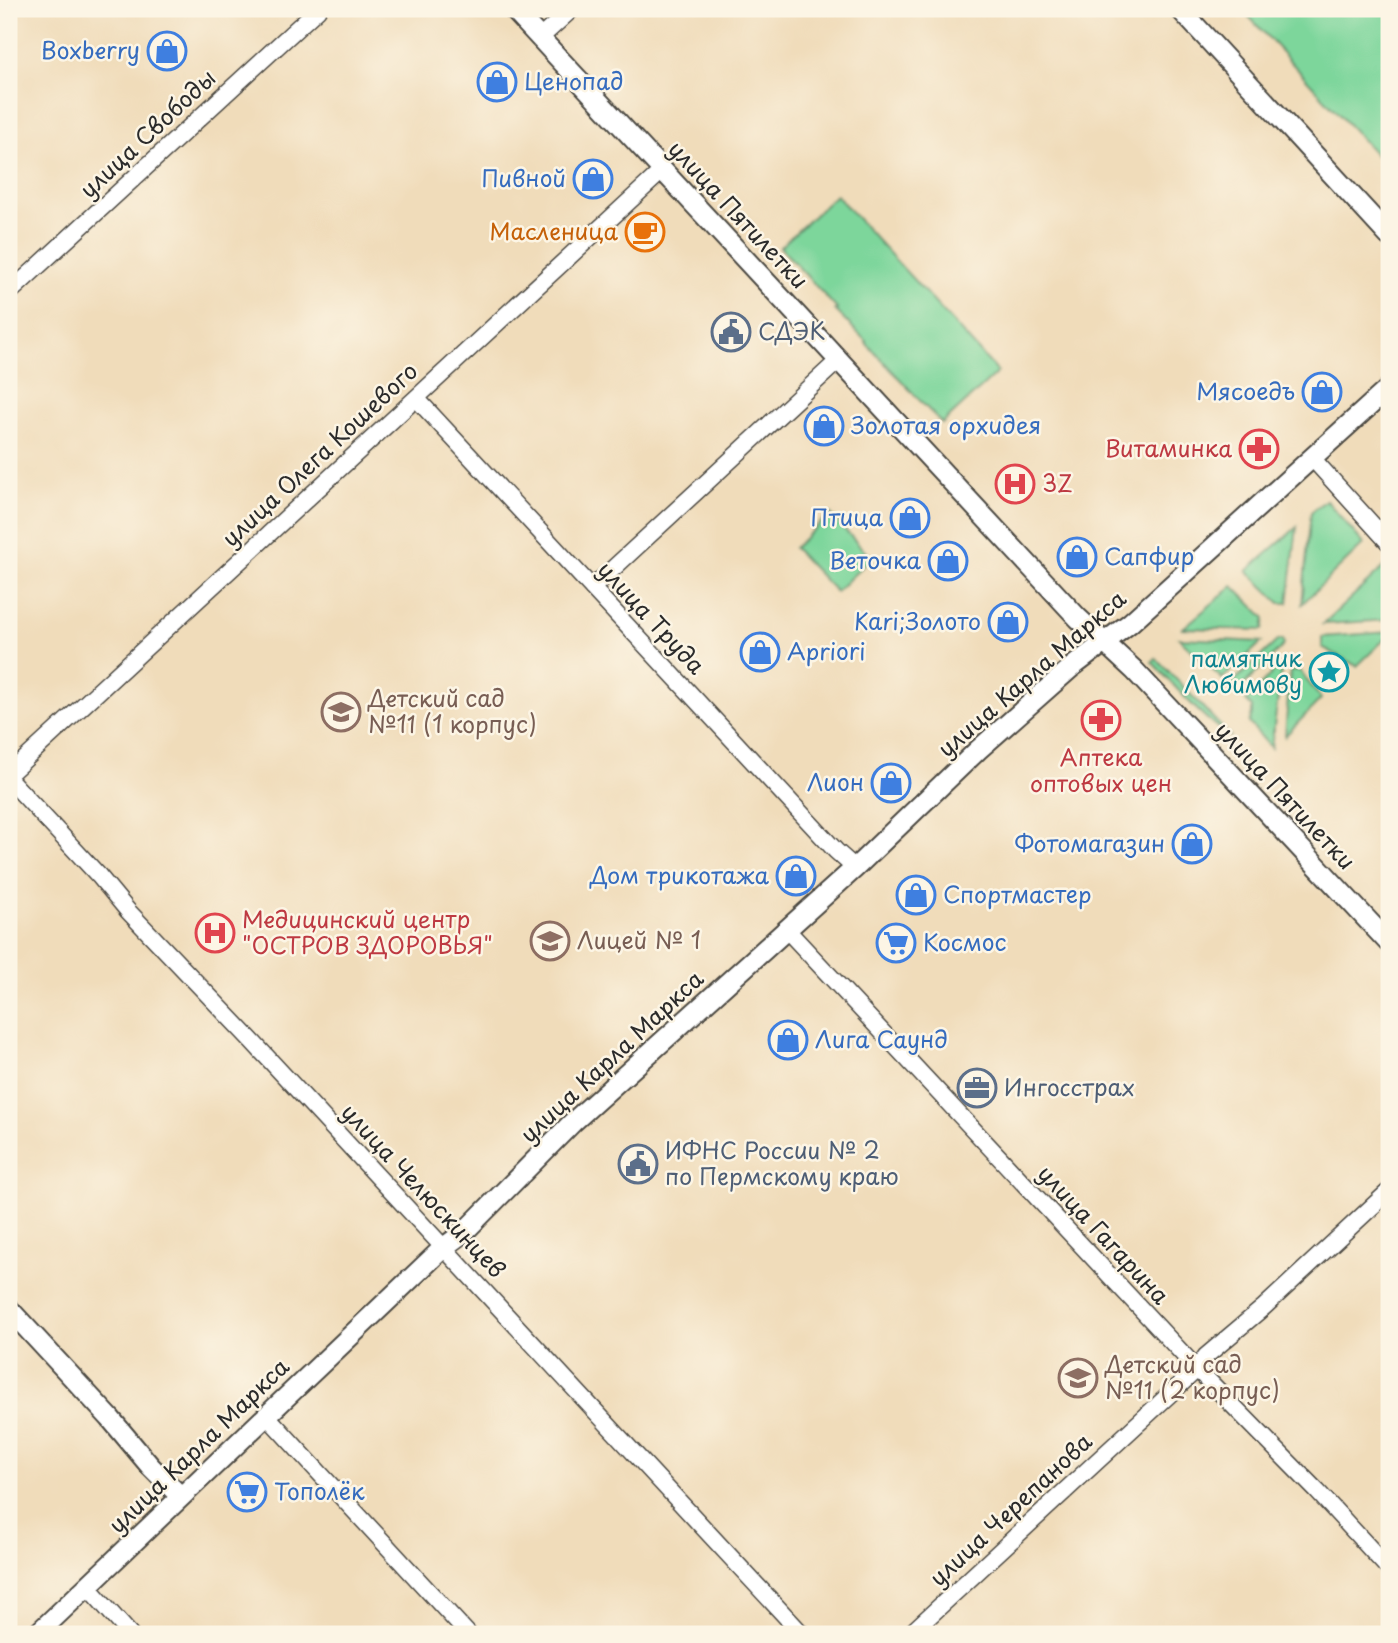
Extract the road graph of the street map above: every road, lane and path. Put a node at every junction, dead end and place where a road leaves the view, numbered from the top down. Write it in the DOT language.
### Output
graph roads {
  1 [pos="318,9"];
  2 [pos="513,9"];
  3 [pos="572,9"];
  4 [pos="1180,9"];
  5 [pos="540,38"];
  6 [pos="663,170"];
  7 [pos="1389,236"];
  8 [pos="9,293"];
  9 [pos="839,360"];
  10 [pos="1389,388"];
  11 [pos="416,398"];
  12 [pos="1313,459"];
  13 [pos="1389,543"];
  14 [pos="593,589"];
  15 [pos="1104,642"];
  16 [pos="9,777"];
  17 [pos="855,868"];
  18 [pos="787,930"];
  19 [pos="1389,943"];
  20 [pos="1389,1191"];
  21 [pos="443,1248"];
  22 [pos="9,1309"];
  23 [pos="1197,1369"];
  24 [pos="266,1415"];
  25 [pos="181,1497"];
  26 [pos="1389,1569"];
  27 [pos="87,1586"];
  28 [pos="37,1634"];
  29 [pos="130,1634"];
  30 [pos="468,1634"];
  31 [pos="802,1634"];
  32 [pos="910,1634"];
  1 -- 8 [label="street, улица Свободы"];
  2 -- 5 [label="main road, улица Пятилетки"];
  3 -- 5 [label="street"];
  4 -- 7 [label="main road"];
  5 -- 6 [label="main road, улица Пятилетки"];
  6 -- 9 [label="main road, улица Пятилетки"];
  6 -- 11 [label="street, улица Олега Кошевого"];
  9 -- 14 [label="street"];
  9 -- 15 [label="main road, улица Пятилетки"];
  10 -- 12 [label="main road, улица Карла Маркса"];
  11 -- 14 [label="street, улица Труда"];
  11 -- 16 [label="street, улица Олега Кошевого"];
  12 -- 13 [label="street"];
  12 -- 15 [label="main road, улица Карла Маркса"];
  14 -- 17 [label="street, улица Труда"];
  15 -- 17 [label="main road, улица Карла Маркса"];
  15 -- 19 [label="main road, улица Пятилетки"];
  16 -- 21 [label="street, улица Челюскинцев"];
  17 -- 18 [label="main road, улица Карла Маркса"];
  18 -- 21 [label="main road, улица Карла Маркса"];
  18 -- 23 [label="street, улица Гагарина"];
  20 -- 23 [label="street, улица Черепанова"];
  21 -- 24 [label="main road, улица Карла Маркса"];
  21 -- 31 [label="street, улица Челюскинцев"];
  22 -- 25 [label="main road"];
  23 -- 26 [label="street, улица Гагарина"];
  23 -- 32 [label="street, улица Черепанова"];
  24 -- 25 [label="main road, улица Карла Маркса"];
  24 -- 30 [label="street"];
  25 -- 27 [label="main road, улица Карла Маркса"];
  27 -- 28 [label="main road, улица Карла Маркса"];
  27 -- 29 [label="street"];
}
